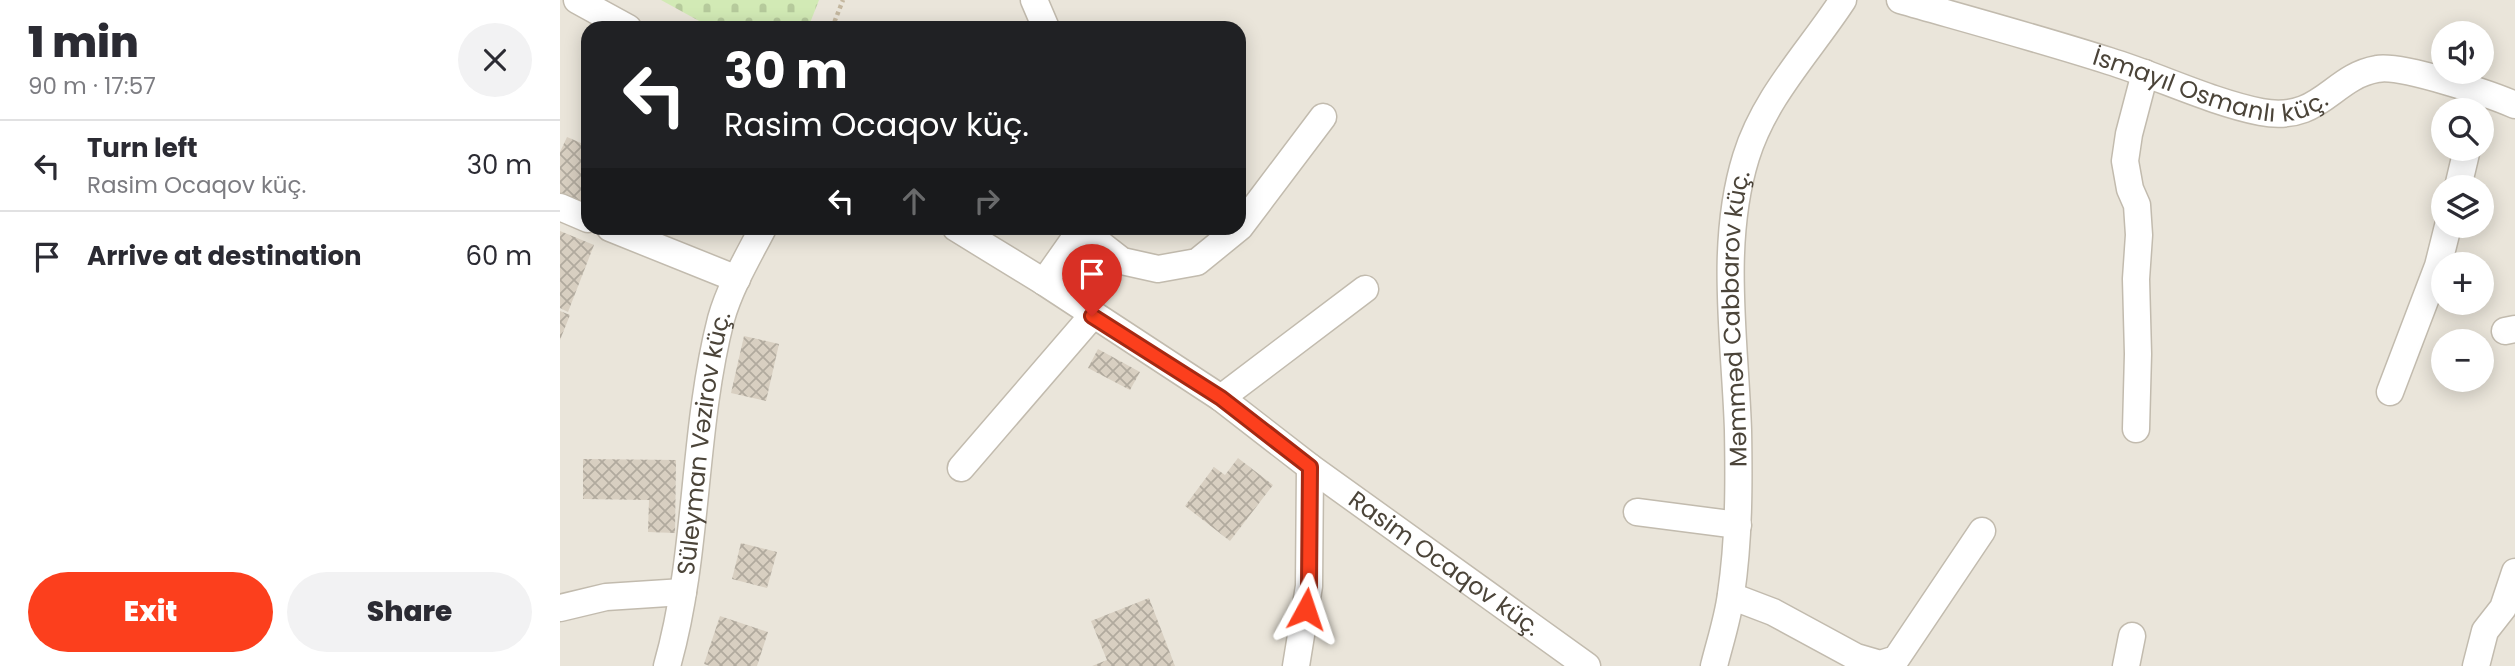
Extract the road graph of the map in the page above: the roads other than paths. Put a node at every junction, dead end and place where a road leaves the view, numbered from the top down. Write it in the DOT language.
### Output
graph roads {
  1 [pos="577,0"];
  2 [pos="1034,0"];
  3 [pos="1843,0"];
  4 [pos="1900,0"];
  5 [pos="615,21"];
  6 [pos="1042,21"];
  7 [pos="2145,73"];
  8 [pos="2469,98"];
  9 [pos="2494,103"];
  10 [pos="2515,105"];
  11 [pos="1323,117"];
  12 [pos="560,207"];
  13 [pos="581,216"];
  14 [pos="1246,218"];
  15 [pos="627,235"];
  16 [pos="759,235"];
  17 [pos="967,235"];
  18 [pos="1077,235"];
  19 [pos="1090,235"];
  20 [pos="1229,235"];
  21 [pos="2445,238"];
  22 [pos="737,279"];
  23 [pos="1044,282"];
  24 [pos="1365,289"];
  25 [pos="1092,316"];
  26 [pos="2390,392"];
  27 [pos="1221,398"];
  28 [pos="2136,429"];
  29 [pos="1310,467"];
  30 [pos="961,468"];
  31 [pos="1636,512"];
  32 [pos="1738,525"];
  33 [pos="1982,531"];
  34 [pos="2515,572"];
  35 [pos="683,592"];
  36 [pos="1731,596"];
  37 [pos="560,608"];
  38 [pos="2132,636"];
  39 [pos="667,666"];
  40 [pos="1296,666"];
  41 [pos="1587,666"];
  42 [pos="1714,666"];
  43 [pos="2126,666"];
  44 [pos="2476,666"];
  1 -- 5 [label="street"];
  2 -- 6 [label="street"];
  3 -- 32 [label="street, Məmməd Cabbarov küç."];
  4 -- 7 [label="street, İsmayıl Osmanlı küç."];
  7 -- 8 [label="street, İsmayıl Osmanlı küç."];
  7 -- 28 [label="street"];
  9 -- 10 [label="street, İsmayıl Osmanlı küç."];
  11 -- 14 [label="street"];
  12 -- 13 [label="street"];
  15 -- 22 [label="street"];
  16 -- 22 [label="street, Süleyman Vəzirov küç."];
  17 -- 23 [label="street, Rasim Ocaqov küç."];
  18 -- 23 [label="street"];
  19 -- 20 [label="street"];
  21 -- 26 [label="street"];
  22 -- 35 [label="street, Süleyman Vəzirov küç."];
  23 -- 25 [label="street, Rasim Ocaqov küç."];
  24 -- 27 [label="street"];
  25 -- 27 [label="street, Rasim Ocaqov küç."];
  25 -- 30 [label="street"];
  27 -- 29 [label="street, Rasim Ocaqov küç."];
  29 -- 40 [label="street"];
  29 -- 41 [label="street, Rasim Ocaqov küç."];
  31 -- 32 [label="street"];
  32 -- 36 [label="street, Məmməd Cabbarov küç."];
  33 -- 36 [label="street"];
  34 -- 44 [label="street"];
  35 -- 37 [label="street"];
  35 -- 39 [label="street, Süleyman Vəzirov küç."];
  36 -- 42 [label="street, Məmməd Cabbarov küç."];
  38 -- 43 [label="street"];
}
